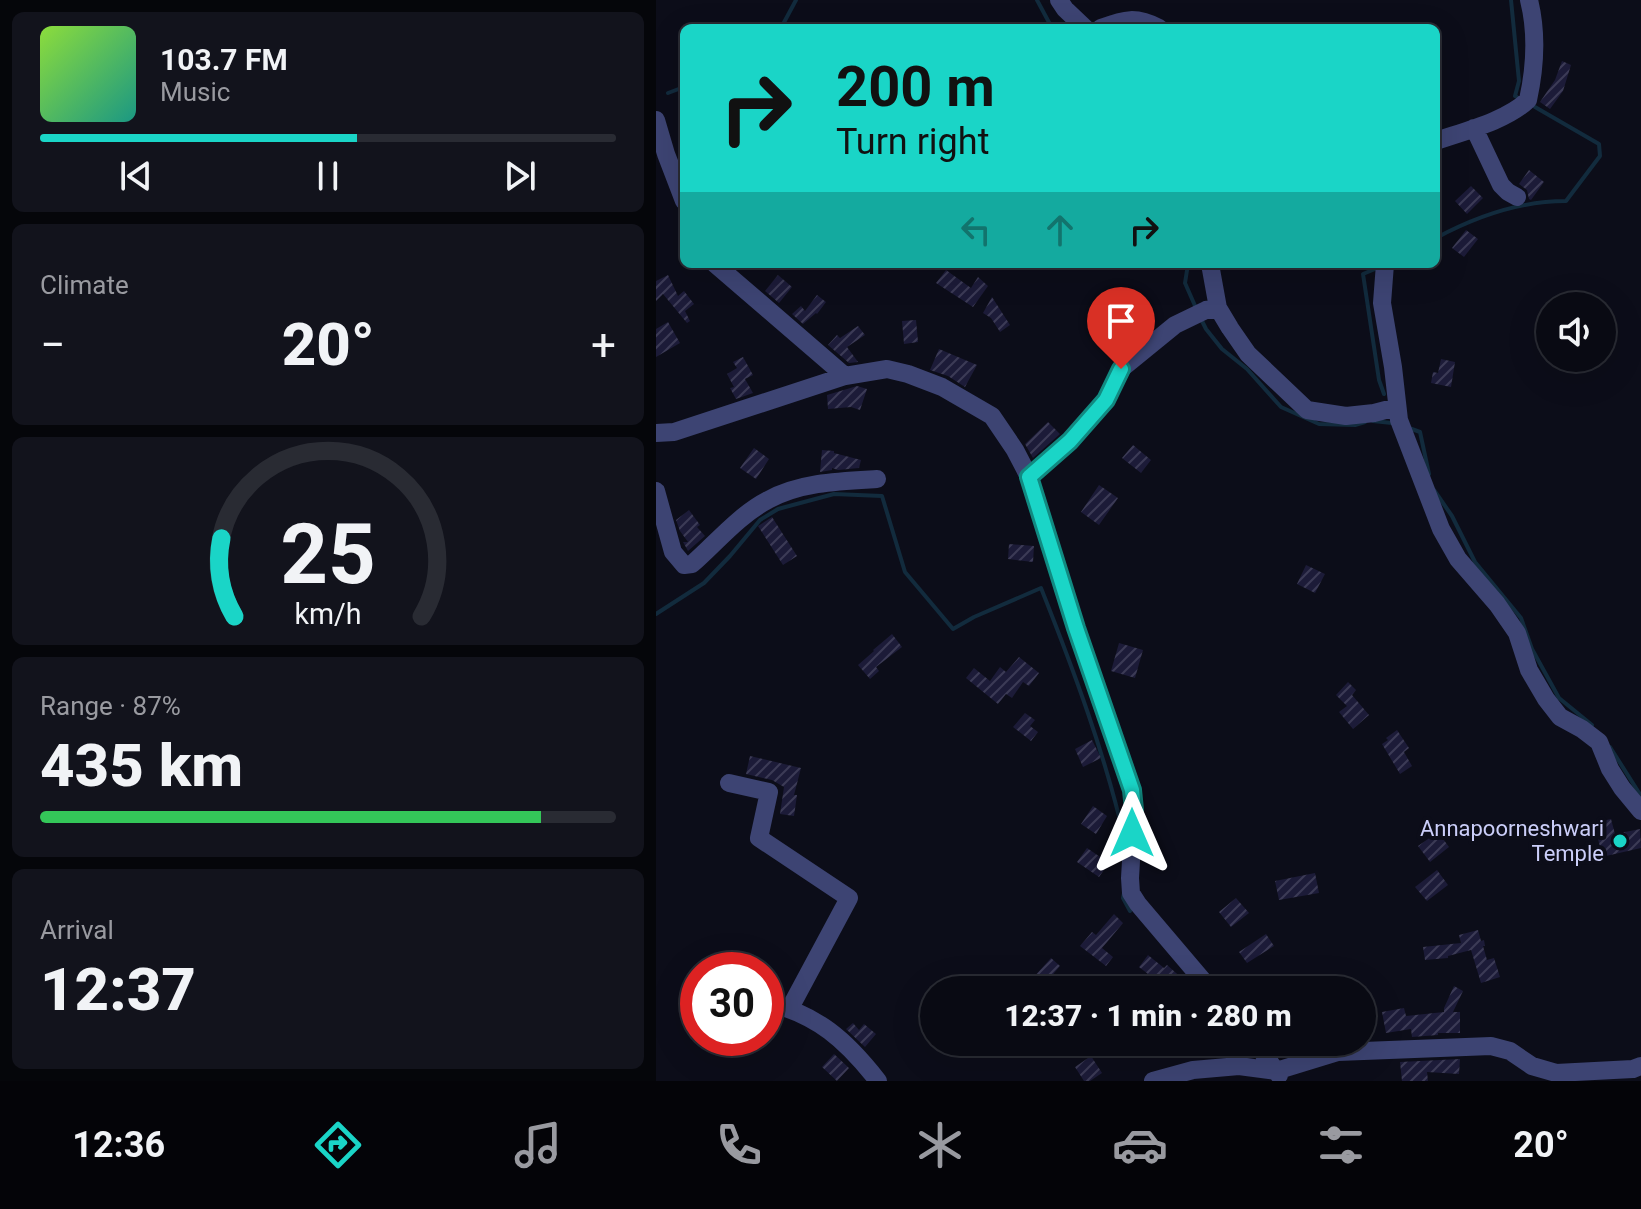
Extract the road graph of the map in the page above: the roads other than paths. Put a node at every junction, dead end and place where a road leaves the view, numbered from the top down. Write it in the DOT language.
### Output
graph roads {
  1 [pos="1059,0"];
  2 [pos="1529,0"];
  3 [pos="1081,24"];
  4 [pos="1111,24"];
  5 [pos="1150,24"];
  6 [pos="656,120"];
  7 [pos="1474,128"];
  8 [pos="1440,140"];
  9 [pos="680,191"];
  10 [pos="1517,197"];
  11 [pos="720,268"];
  12 [pos="1210,268"];
  13 [pos="1385,268"];
  14 [pos="1212,309"];
  15 [pos="845,376"];
  16 [pos="1398,414"];
  17 [pos="656,433"];
  18 [pos="1029,477"];
  19 [pos="877,479"];
  20 [pos="656,491"];
  21 [pos="729,783"];
  22 [pos="1641,811"];
  23 [pos="1199,976"];
  24 [pos="784,1006"];
  25 [pos="790,1008"];
  26 [pos="1265,1056"];
  27 [pos="1641,1066"];
  28 [pos="1280,1076"];
  29 [pos="878,1081"];
  30 [pos="1153,1081"];
  1 -- 3 [label="street"];
  2 -- 7 [label="street"];
  4 -- 5 [label="street"];
  6 -- 9 [label="street"];
  7 -- 8 [label="street"];
  7 -- 10 [label="street"];
  11 -- 15 [label="street"];
  12 -- 14 [label="street"];
  13 -- 16 [label="street"];
  14 -- 16 [label="street"];
  14 -- 18 [label="street"];
  15 -- 17 [label="street"];
  15 -- 18 [label="street"];
  16 -- 22 [label="street"];
  18 -- 23 [label="street"];
  19 -- 20 [label="street"];
  21 -- 25 [label="street"];
  24 -- 25 [label="street"];
  25 -- 29 [label="street"];
  26 -- 28 [label="street"];
  27 -- 28 [label="street"];
  28 -- 30 [label="street"];
}
